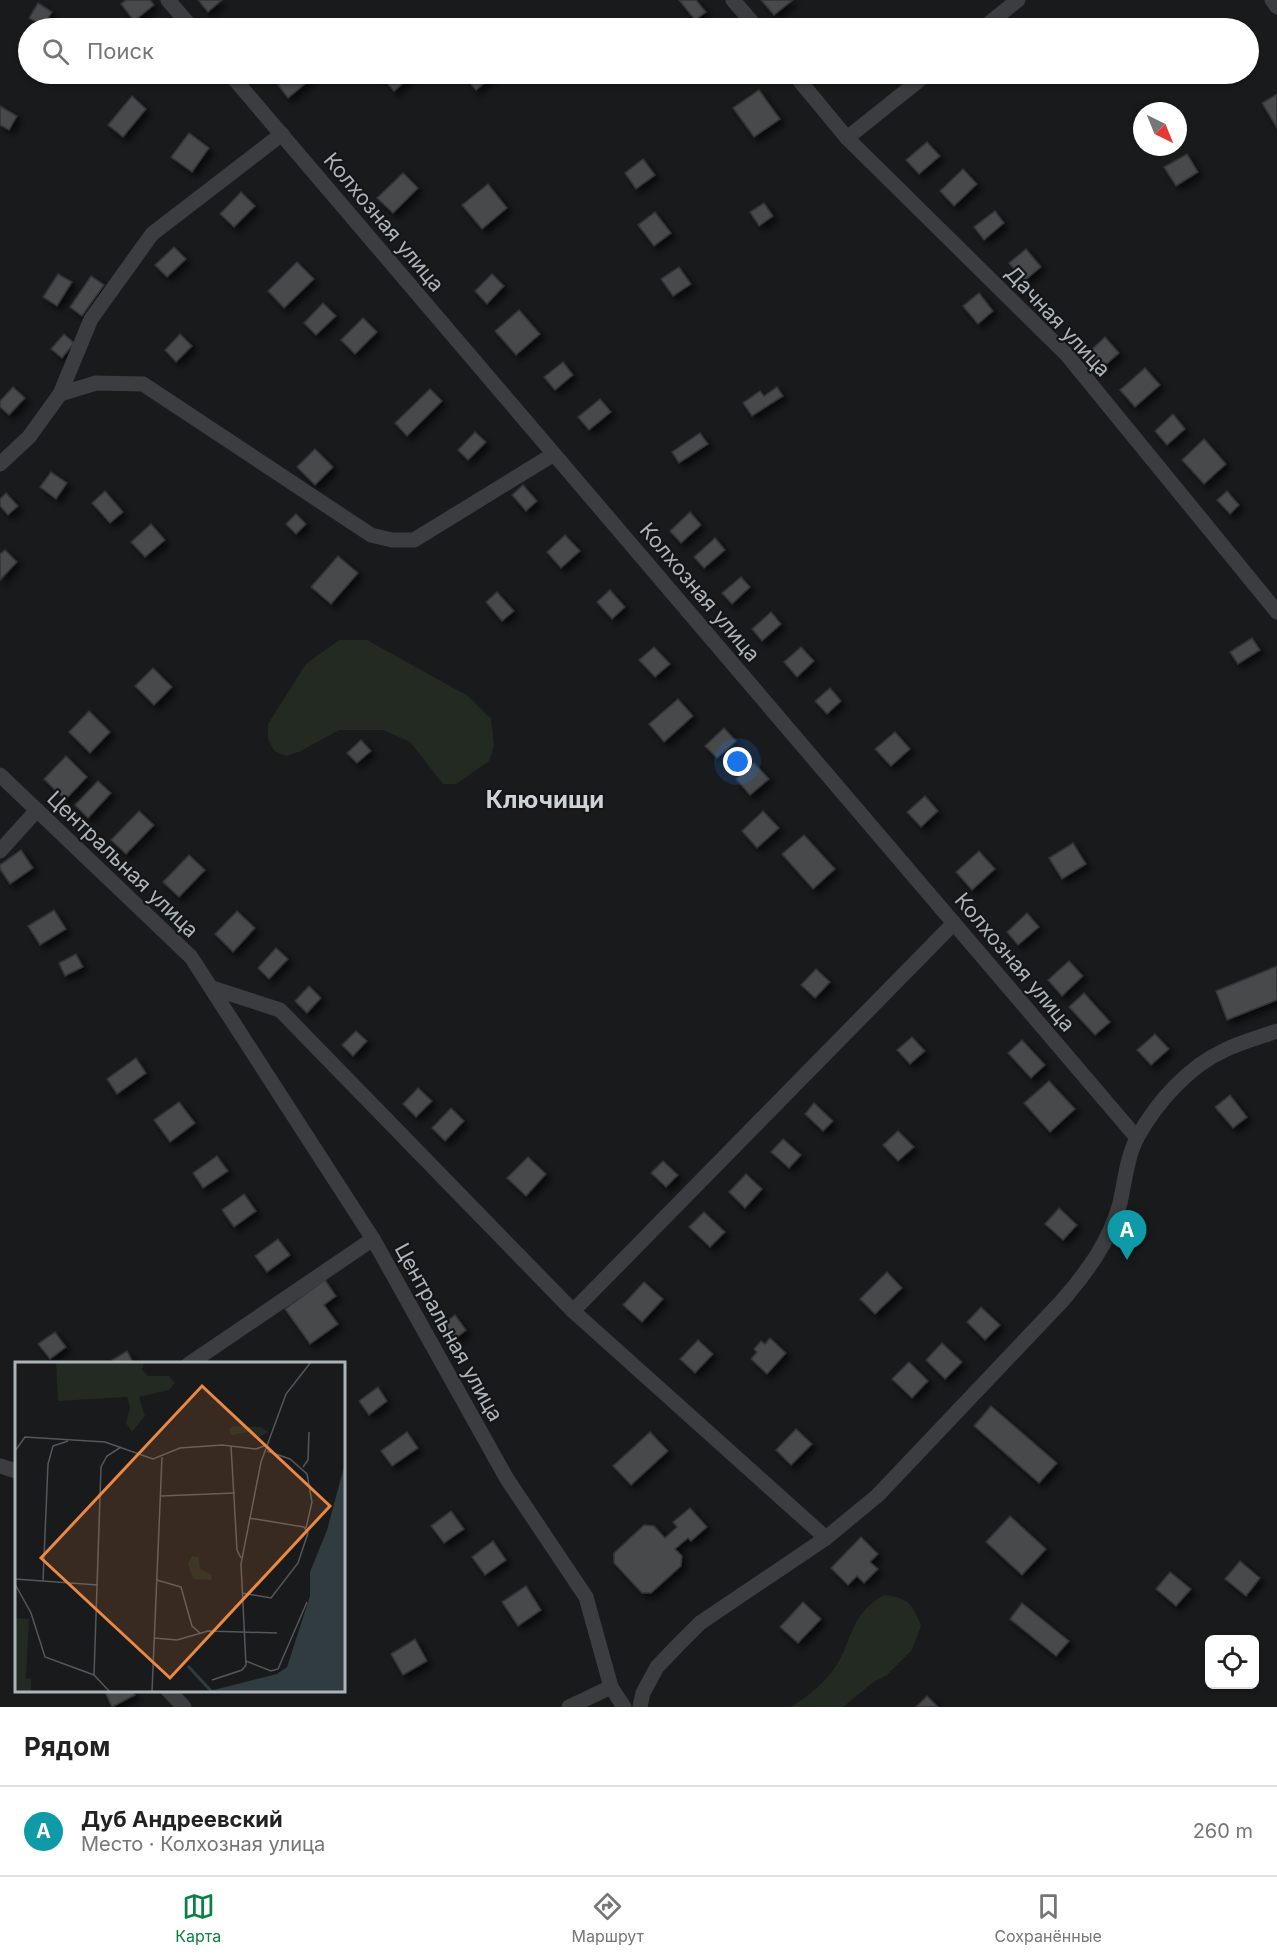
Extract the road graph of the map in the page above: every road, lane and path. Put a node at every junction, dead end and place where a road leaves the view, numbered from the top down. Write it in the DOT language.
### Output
graph roads {
  1 [pos="168,0"];
  2 [pos="733,0"];
  3 [pos="1018,0"];
  4 [pos="1272,0"];
  5 [pos="1277,7"];
  6 [pos="183,18"];
  7 [pos="748,18"];
  8 [pos="995,18"];
  9 [pos="239,84"];
  10 [pos="802,84"];
  11 [pos="914,84"];
  12 [pos="282,134"];
  13 [pos="847,138"];
  14 [pos="60,394"];
  15 [pos="554,454"];
  16 [pos="0,464"];
  17 [pos="1277,612"];
  18 [pos="0,775"];
  19 [pos="37,810"];
  20 [pos="0,850"];
  21 [pos="954,923"];
  22 [pos="212,988"];
  23 [pos="1277,1030"];
  24 [pos="1137,1138"];
  25 [pos="372,1239"];
  26 [pos="573,1311"];
  27 [pos="192,1362"];
  28 [pos="0,1466"];
  29 [pos="15,1472"];
  30 [pos="826,1538"];
  31 [pos="611,1687"];
  32 [pos="170,1692"];
  33 [pos="184,1707"];
  34 [pos="569,1707"];
  35 [pos="624,1707"];
  36 [pos="640,1707"];
  1 -- 6 [label="street"];
  2 -- 7 [label="street"];
  3 -- 8 [label="street"];
  4 -- 5 [label="street"];
  9 -- 12 [label="street, Колхозная улица"];
  10 -- 13 [label="street, Дачная улица"];
  11 -- 13 [label="street"];
  12 -- 14 [label="street"];
  12 -- 15 [label="street, Колхозная улица"];
  13 -- 17 [label="street, Дачная улица"];
  14 -- 15 [label="street"];
  14 -- 16 [label="street"];
  15 -- 21 [label="street, Колхозная улица"];
  18 -- 19 [label="street, Центральная улица"];
  19 -- 20 [label="street"];
  19 -- 22 [label="street, Центральная улица"];
  21 -- 24 [label="street, Колхозная улица"];
  21 -- 26 [label="street"];
  22 -- 25 [label="street, Центральная улица"];
  22 -- 26 [label="street"];
  23 -- 24 [label="street"];
  24 -- 30 [label="street"];
  25 -- 27 [label="street"];
  25 -- 31 [label="street, Центральная улица"];
  26 -- 30 [label="street"];
  28 -- 29 [label="street"];
  30 -- 36 [label="street"];
  31 -- 34 [label="street"];
  31 -- 35 [label="street, Центральная улица"];
  32 -- 33 [label="street"];
}
